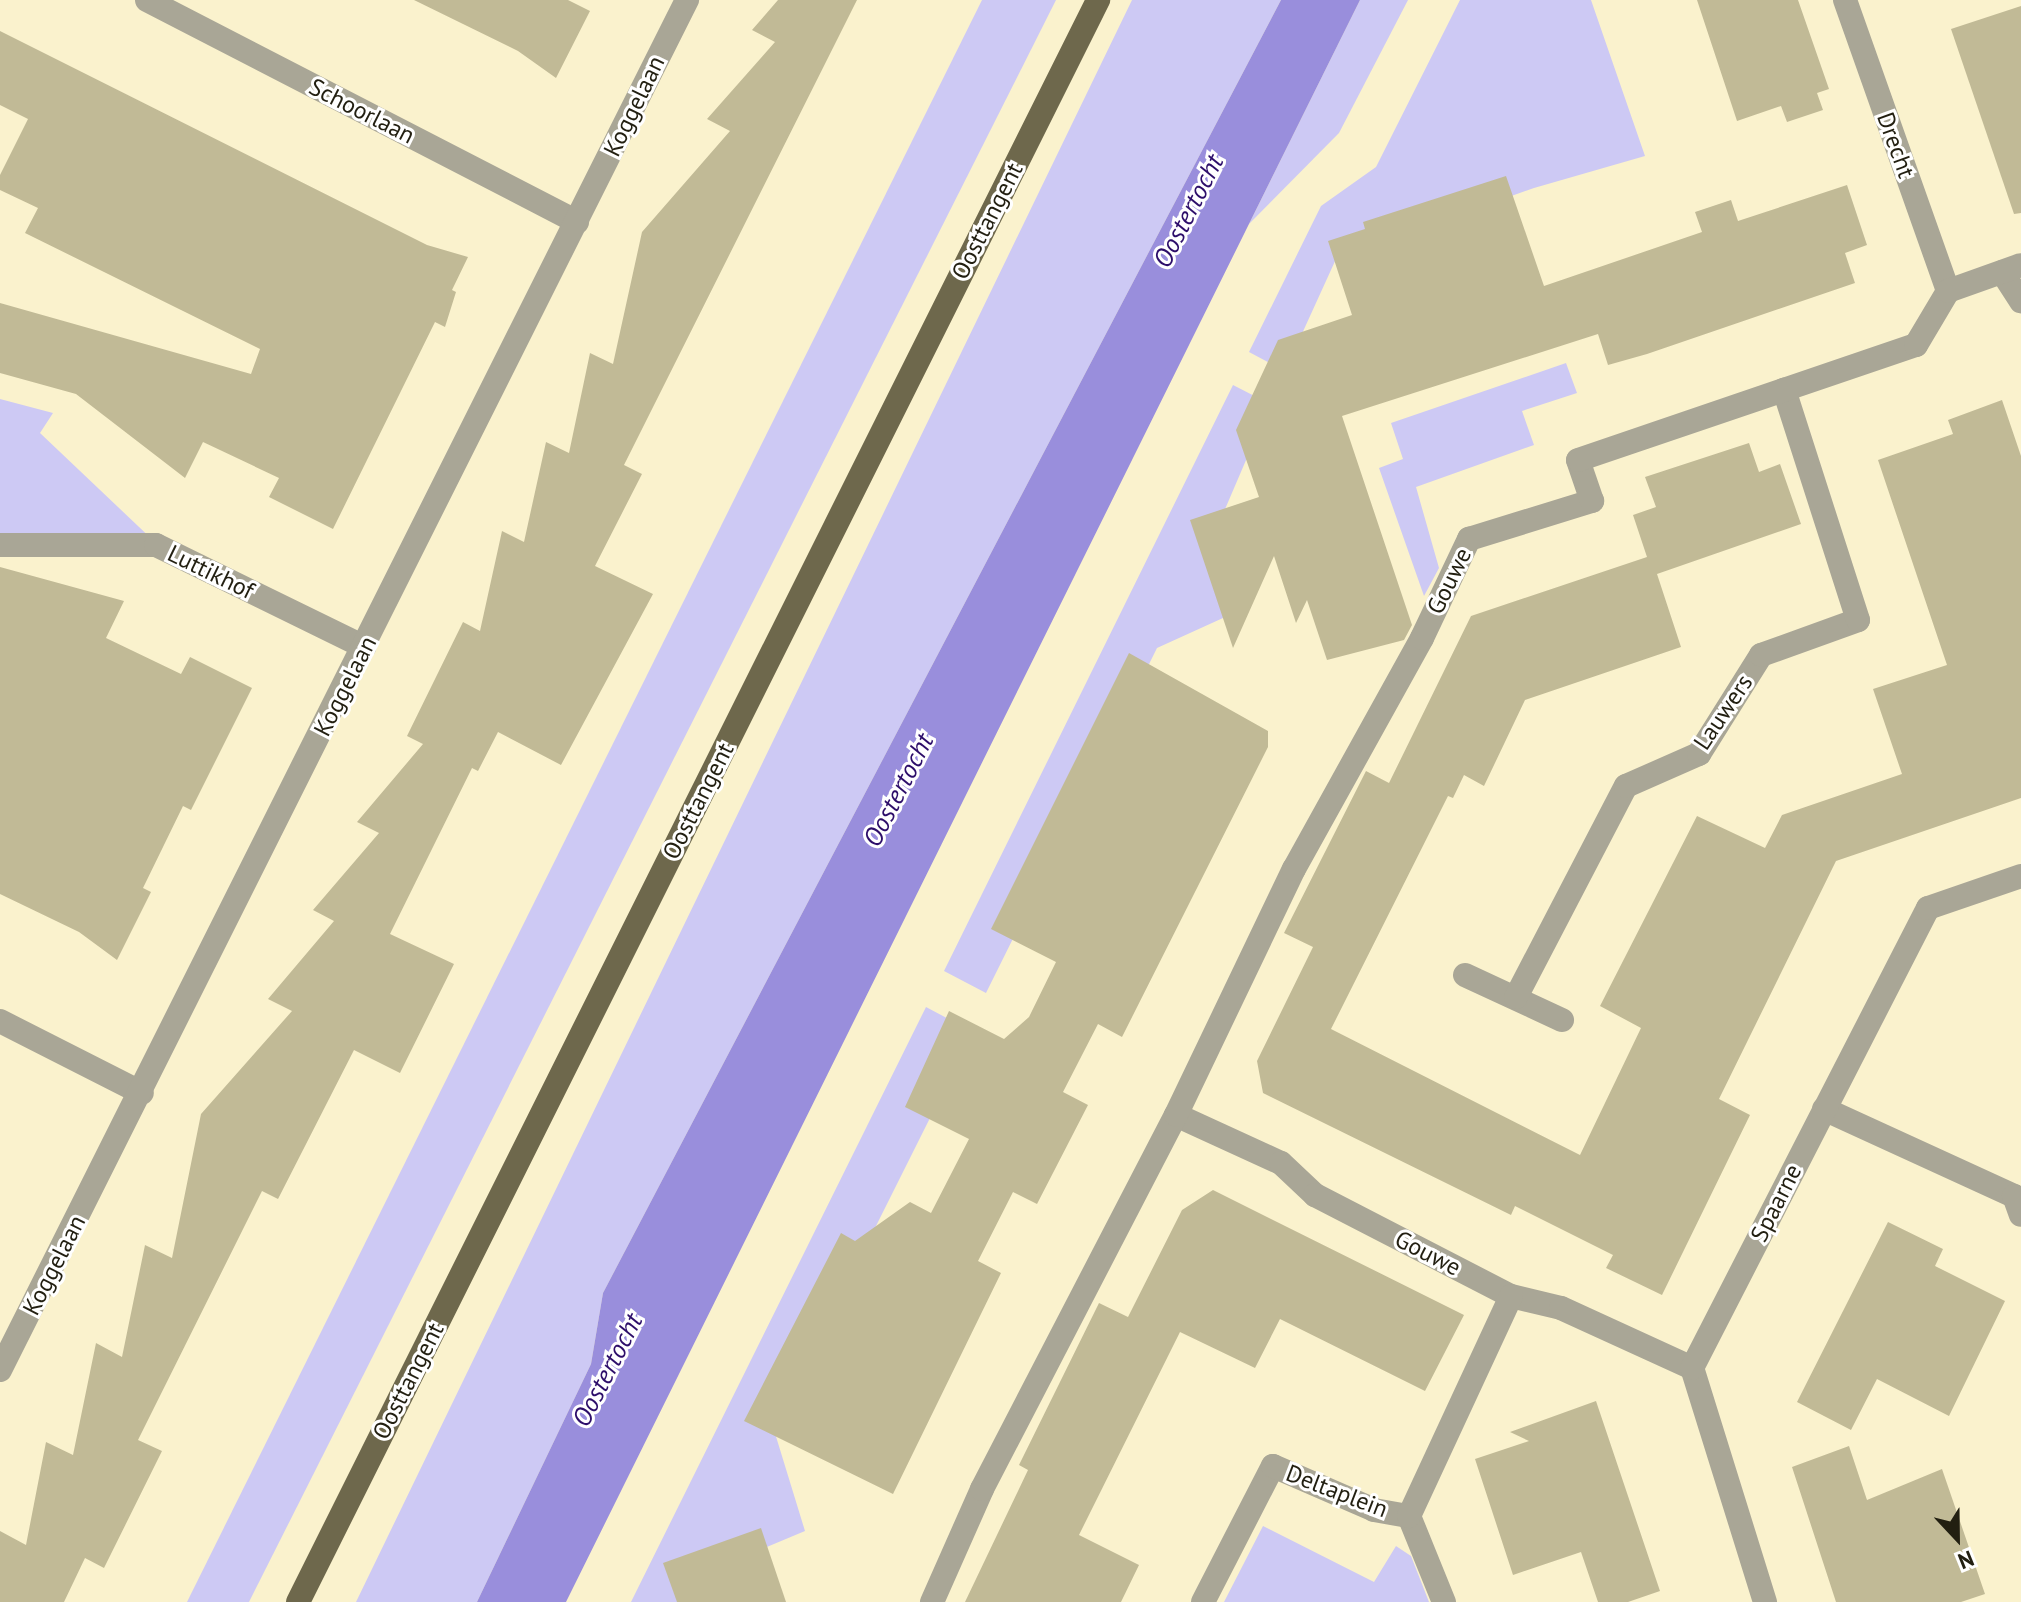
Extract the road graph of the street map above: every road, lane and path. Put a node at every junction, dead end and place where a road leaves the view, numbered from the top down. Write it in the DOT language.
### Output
graph roads {
  1 [pos="147,0"];
  2 [pos="687,0"];
  3 [pos="1098,0"];
  4 [pos="1845,0"];
  5 [pos="577,222"];
  6 [pos="2012,269"];
  7 [pos="1948,291"];
  8 [pos="2021,301"];
  9 [pos="1784,390"];
  10 [pos="0,545"];
  11 [pos="364,647"];
  12 [pos="2021,876"];
  13 [pos="1465,975"];
  14 [pos="1516,997"];
  15 [pos="1562,1020"];
  16 [pos="0,1021"];
  17 [pos="142,1093"];
  18 [pos="1824,1109"];
  19 [pos="1176,1115"];
  20 [pos="2021,1215"];
  21 [pos="1511,1296"];
  22 [pos="1692,1368"];
  23 [pos="0,1370"];
  24 [pos="1409,1516"];
  25 [pos="298,1602"];
  26 [pos="932,1602"];
  27 [pos="1203,1602"];
  28 [pos="1444,1602"];
  29 [pos="1765,1602"];
  1 -- 5 [label="street, Schoorlaan"];
  2 -- 5 [label="street, Koggelaan"];
  3 -- 25 [label="main road, Oosttangent"];
  4 -- 7 [label="street, Drecht"];
  5 -- 11 [label="street, Koggelaan"];
  6 -- 7 [label="street"];
  6 -- 8 [label="street"];
  7 -- 9 [label="street, Gouwe"];
  9 -- 14 [label="street, Lauwers"];
  9 -- 19 [label="street, Gouwe"];
  10 -- 11 [label="street, Luttikhof"];
  11 -- 17 [label="street, Koggelaan"];
  12 -- 18 [label="street, Spaarne"];
  13 -- 14 [label="street"];
  14 -- 15 [label="street"];
  16 -- 17 [label="street"];
  17 -- 23 [label="street, Koggelaan"];
  18 -- 20 [label="street"];
  18 -- 22 [label="street, Spaarne"];
  19 -- 21 [label="street, Gouwe"];
  19 -- 26 [label="street, Gouwe"];
  21 -- 22 [label="street, Gouwe"];
  21 -- 24 [label="street, Deltaplein"];
  22 -- 29 [label="street"];
  24 -- 27 [label="street, Deltaplein"];
  24 -- 28 [label="street, Deltaplein"];
}
